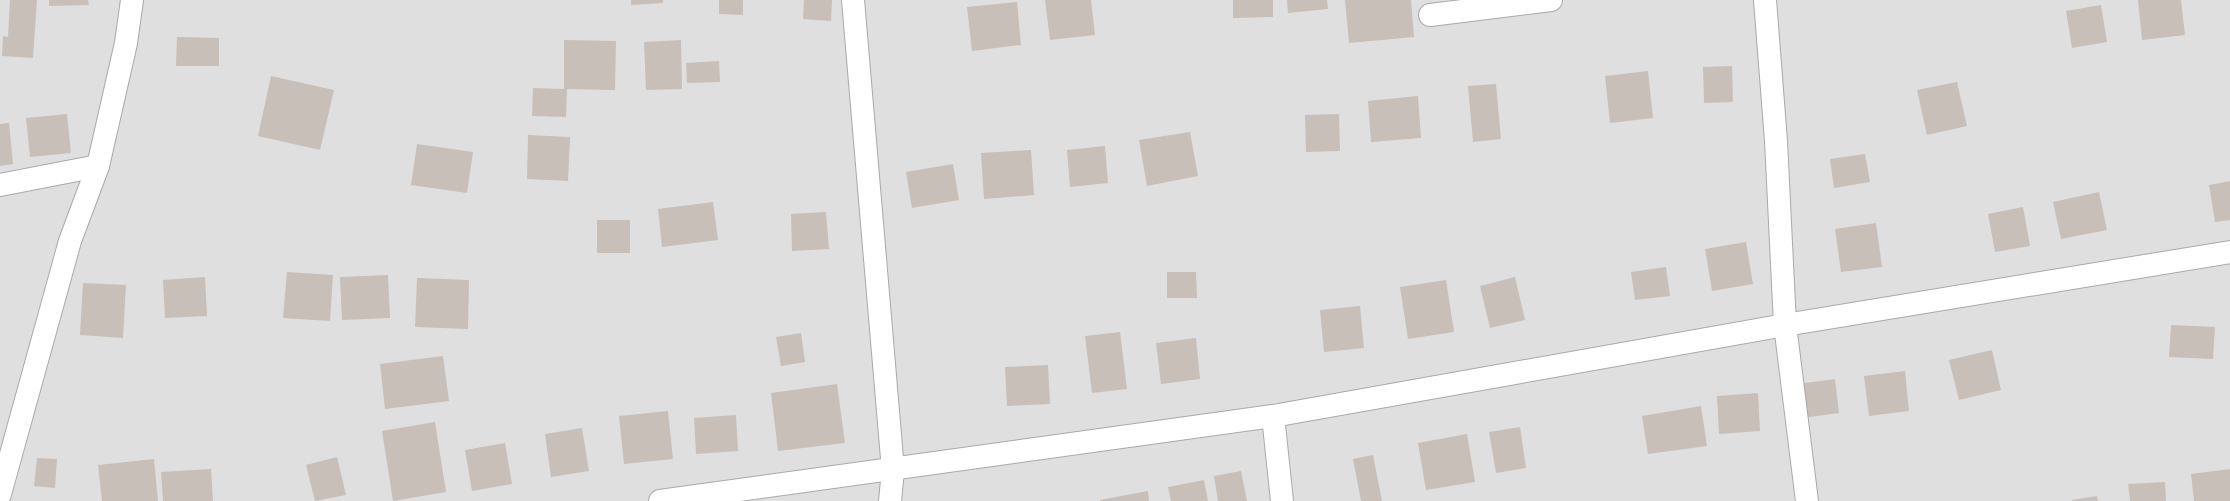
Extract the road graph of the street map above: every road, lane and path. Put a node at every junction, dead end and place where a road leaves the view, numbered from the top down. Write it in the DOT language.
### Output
graph roads {
  1 [pos="132,0"];
  2 [pos="853,0"];
  3 [pos="1551,0"];
  4 [pos="1766,0"];
  5 [pos="1430,15"];
  6 [pos="98,166"];
  7 [pos="0,184"];
  8 [pos="2230,252"];
  9 [pos="1785,325"];
  10 [pos="1273,416"];
  11 [pos="893,470"];
  12 [pos="0,494"];
  13 [pos="660,501"];
  14 [pos="890,501"];
  15 [pos="1282,501"];
  16 [pos="1807,501"];
  1 -- 6 [label="street"];
  2 -- 11 [label="street"];
  3 -- 5 [label="street"];
  4 -- 9 [label="street"];
  6 -- 7 [label="street"];
  6 -- 12 [label="street"];
  8 -- 9 [label="street"];
  9 -- 10 [label="street"];
  9 -- 16 [label="street"];
  10 -- 11 [label="street"];
  10 -- 15 [label="street"];
  11 -- 13 [label="street"];
  11 -- 14 [label="street"];
}
